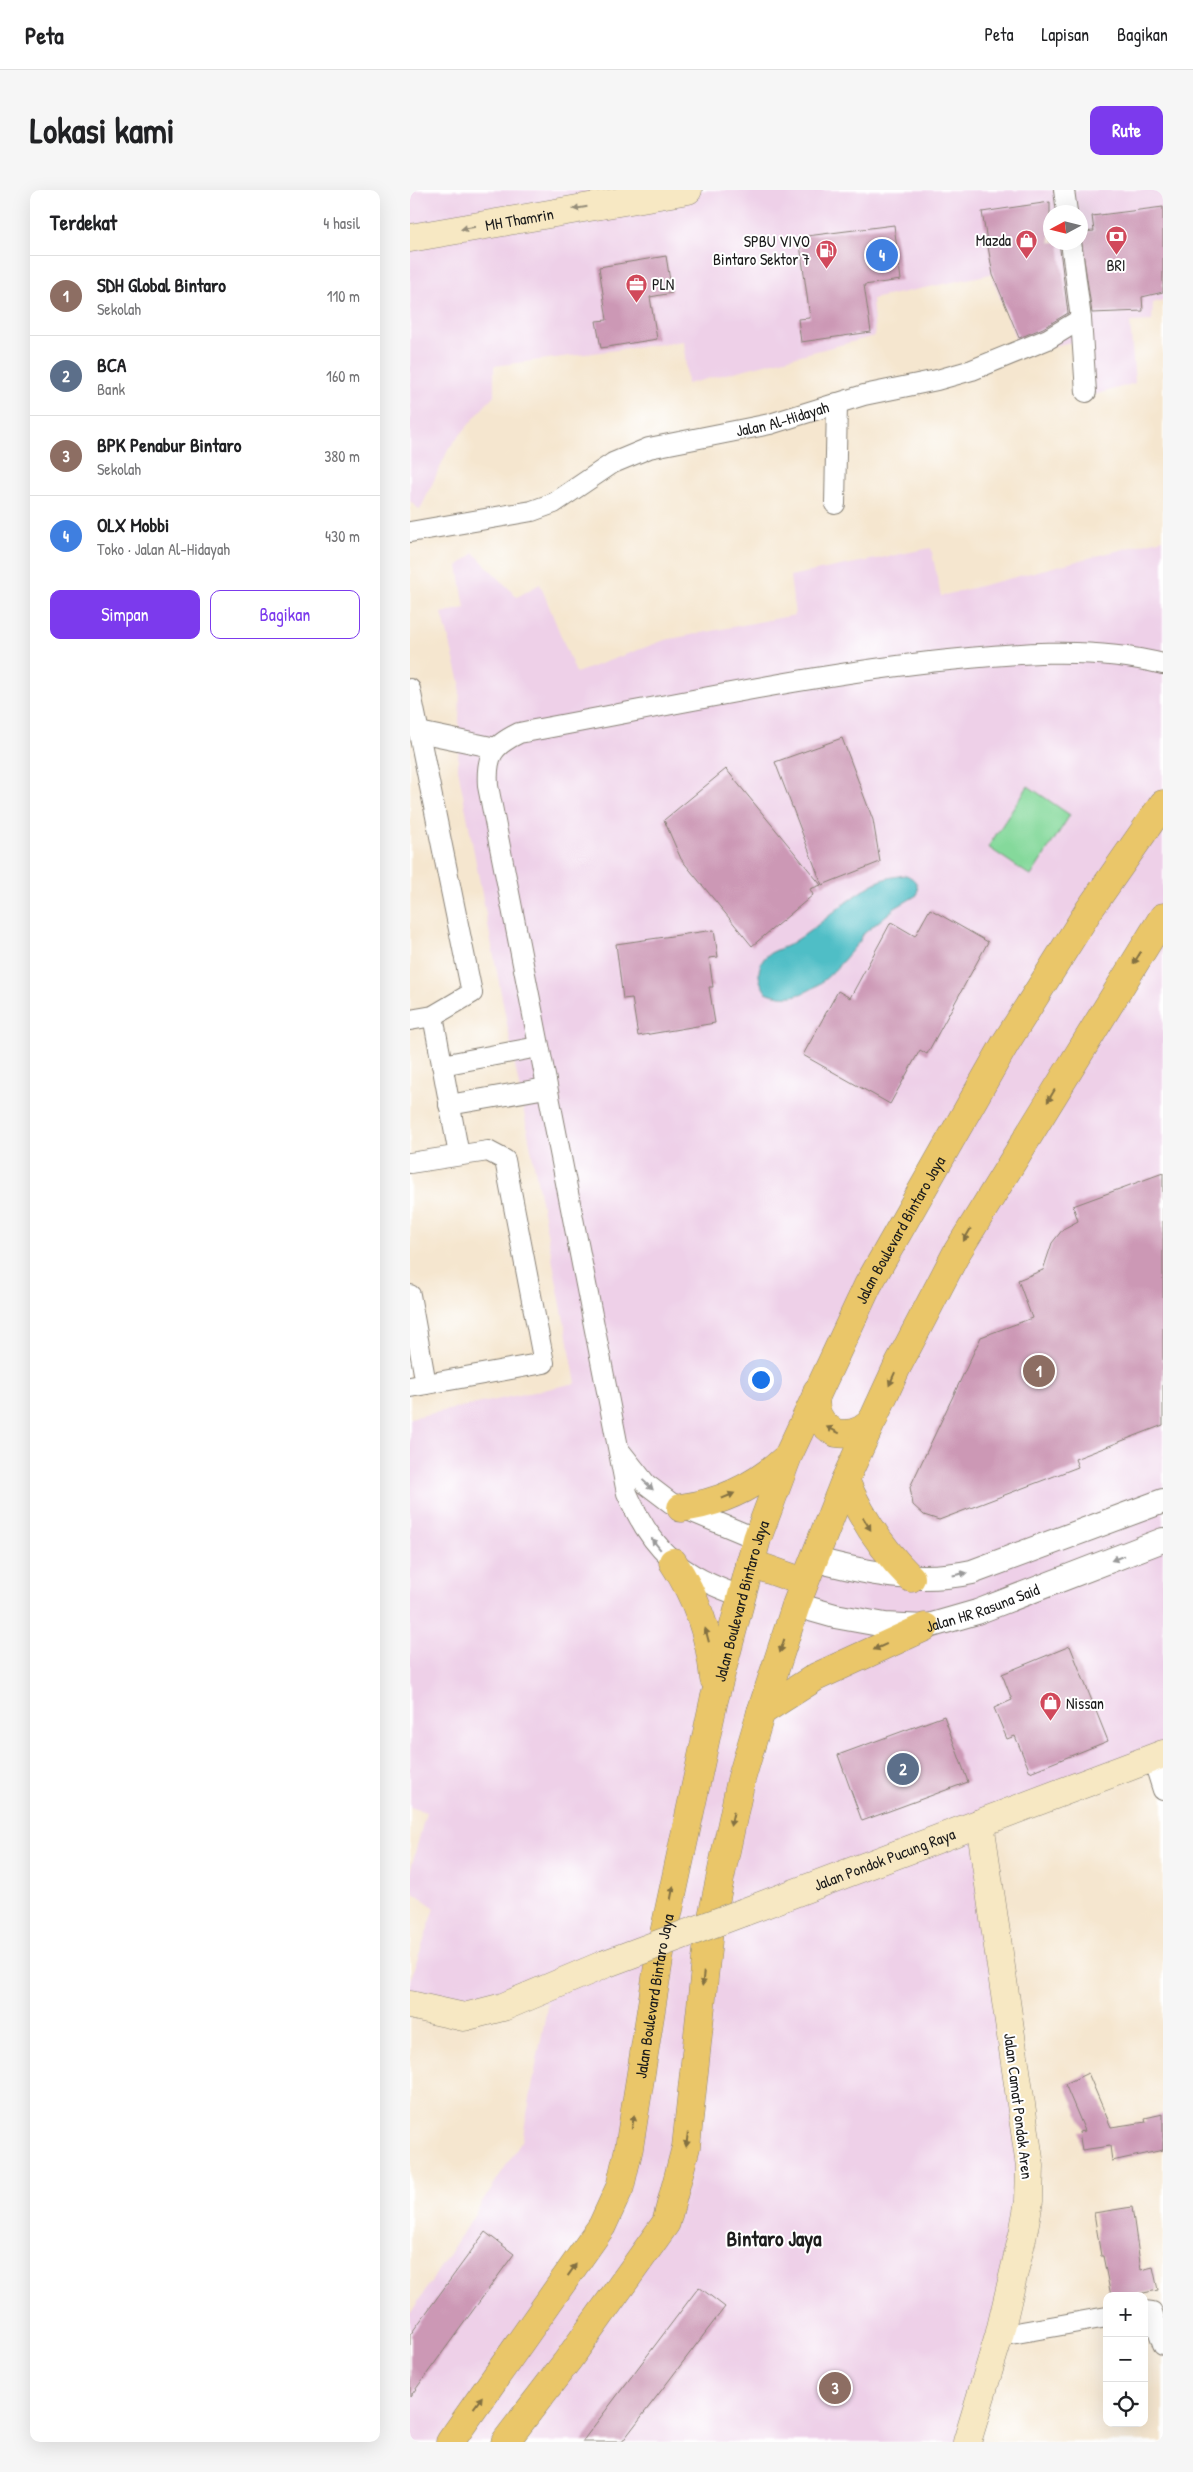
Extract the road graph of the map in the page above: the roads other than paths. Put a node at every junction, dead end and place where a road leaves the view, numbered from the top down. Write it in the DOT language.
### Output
graph roads {
  1 [pos="688,190"];
  2 [pos="1064,190"];
  3 [pos="1066,205"];
  4 [pos="410,238"];
  5 [pos="1072,250"];
  6 [pos="1081,319"];
  7 [pos="1086,392"];
  8 [pos="836,403"];
  9 [pos="835,504"];
  10 [pos="410,532"];
  11 [pos="1163,664"];
  12 [pos="410,690"];
  13 [pos="419,732"];
  14 [pos="496,748"];
  15 [pos="1163,804"];
  16 [pos="1163,917"];
  17 [pos="433,1016"];
  18 [pos="410,1020"];
  19 [pos="538,1047"];
  20 [pos="442,1065"];
  21 [pos="546,1088"];
  22 [pos="450,1105"];
  23 [pos="459,1155"];
  24 [pos="410,1163"];
  25 [pos="410,1295"];
  26 [pos="418,1386"];
  27 [pos="817,1391"];
  28 [pos="874,1418"];
  29 [pos="617,1448"];
  30 [pos="788,1456"];
  31 [pos="845,1480"];
  32 [pos="1163,1501"];
  33 [pos="681,1508"];
  34 [pos="1133,1512"];
  35 [pos="1154,1544"];
  36 [pos="753,1551"];
  37 [pos="673,1562"];
  38 [pos="911,1578"];
  39 [pos="804,1582"];
  40 [pos="740,1596"];
  41 [pos="924,1627"];
  42 [pos="714,1700"];
  43 [pos="761,1712"];
  44 [pos="1158,1756"];
  45 [pos="699,1771"];
  46 [pos="741,1780"];
  47 [pos="1163,1790"];
  48 [pos="980,1823"];
  49 [pos="410,2005"];
  50 [pos="1148,2312"];
  51 [pos="1103,2318"];
  52 [pos="999,2336"];
  53 [pos="1163,2344"];
  54 [pos="450,2442"];
  55 [pos="506,2442"];
  56 [pos="967,2442"];
  1 -- 4 [label="main road, MH Thamrin, one-way"];
  2 -- 3 [label="street"];
  5 -- 6 [label="street"];
  6 -- 7 [label="street"];
  6 -- 8 [label="street, Jalan Al-Hidayah"];
  8 -- 9 [label="street"];
  8 -- 10 [label="street, Jalan Al-Hidayah"];
  11 -- 14 [label="street"];
  12 -- 13 [label="street"];
  13 -- 14 [label="street"];
  13 -- 17 [label="street"];
  14 -- 19 [label="street"];
  15 -- 27 [label="main road, Jalan Boulevard Bintaro Jaya"];
  16 -- 28 [label="main road, one-way"];
  17 -- 18 [label="street"];
  17 -- 20 [label="street"];
  19 -- 20 [label="street"];
  19 -- 21 [label="street"];
  20 -- 22 [label="street"];
  21 -- 22 [label="street"];
  21 -- 29 [label="street"];
  22 -- 23 [label="street"];
  23 -- 24 [label="street"];
  23 -- 26 [label="street"];
  25 -- 26 [label="street"];
  28 -- 27 [label="main road, one-way"];
  27 -- 30 [label="main road, Jalan Boulevard Bintaro Jaya"];
  28 -- 31 [label="main road"];
  29 -- 33 [label="street, one-way"];
  37 -- 29 [label="street, one-way"];
  33 -- 30 [label="main road, one-way"];
  30 -- 36 [label="main road, Jalan Boulevard Bintaro Jaya"];
  31 -- 38 [label="main road, one-way"];
  31 -- 39 [label="main road"];
  32 -- 34 [label="street"];
  33 -- 36 [label="street"];
  34 -- 35 [label="street"];
  38 -- 34 [label="street, one-way"];
  35 -- 41 [label="street, Jalan HR Rasuna Said, one-way"];
  36 -- 39 [label="main road"];
  36 -- 40 [label="main road, Jalan Boulevard Bintaro Jaya"];
  37 -- 40 [label="street"];
  42 -- 37 [label="main road, one-way"];
  38 -- 39 [label="street"];
  39 -- 41 [label="street, Jalan HR Rasuna Said"];
  39 -- 43 [label="main road, one-way"];
  40 -- 42 [label="main road, Jalan Boulevard Bintaro Jaya"];
  41 -- 43 [label="main road, one-way"];
  42 -- 45 [label="main road, Jalan Boulevard Bintaro Jaya"];
  43 -- 46 [label="main road"];
  44 -- 47 [label="street"];
  44 -- 48 [label="main road, Jalan Pondok Pucung Raya"];
  45 -- 46 [label="main road"];
  54 -- 45 [label="main road, Jalan Boulevard Bintaro Jaya, one-way"];
  46 -- 55 [label="main road, one-way"];
  48 -- 49 [label="main road, Jalan Pondok Pucung Raya, bridge"];
  48 -- 52 [label="main road, Jalan Camat Pondok Aren"];
  50 -- 53 [label="street"];
  51 -- 52 [label="street"];
  52 -- 56 [label="main road, Jalan Camat Pondok Aren"];
}
